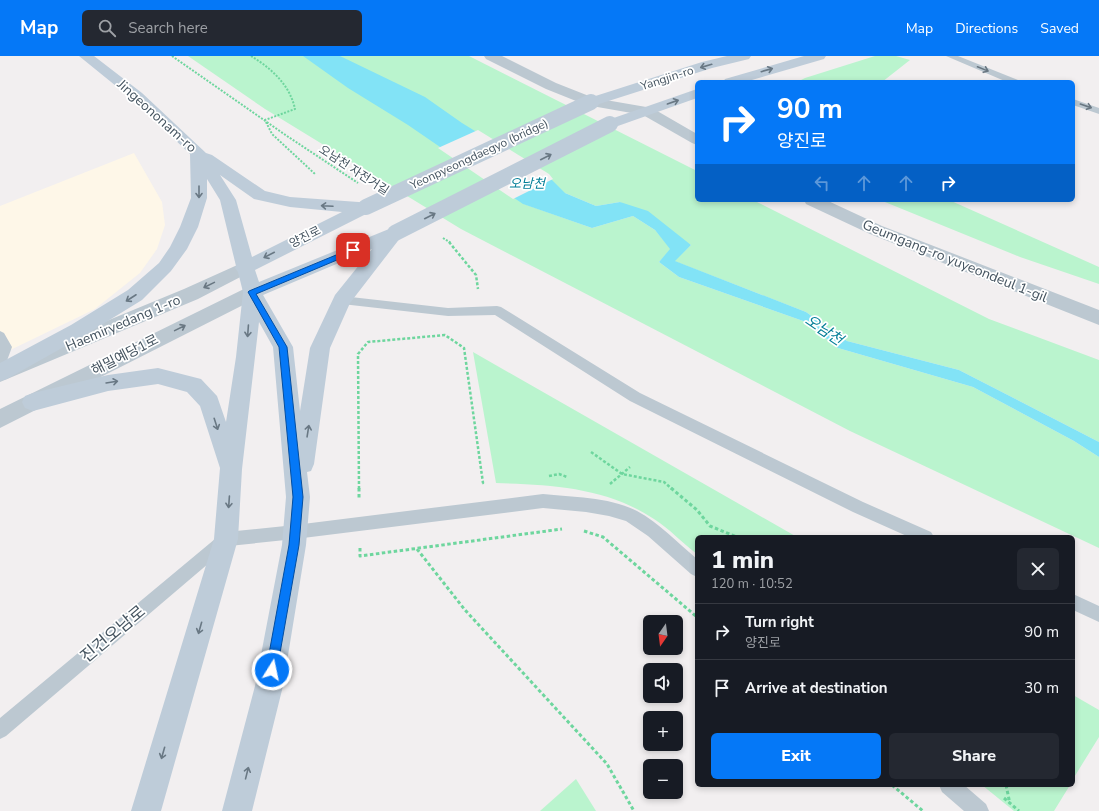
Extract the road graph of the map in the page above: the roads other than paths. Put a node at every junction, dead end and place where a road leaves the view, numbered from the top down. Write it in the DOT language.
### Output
graph roads {
  1 [pos="86,56"];
  2 [pos="491,56"];
  3 [pos="744,56"];
  4 [pos="819,56"];
  5 [pos="950,56"];
  6 [pos="737,80"];
  7 [pos="1010,80"];
  8 [pos="695,95"];
  9 [pos="591,102"];
  10 [pos="1075,103"];
  11 [pos="647,111"];
  12 [pos="1099,111"];
  13 [pos="695,139"];
  14 [pos="198,153"];
  15 [pos="816,202"];
  16 [pos="366,207"];
  17 [pos="395,233"];
  18 [pos="244,268"];
  19 [pos="252,292"];
  20 [pos="342,300"];
  21 [pos="1099,318"];
  22 [pos="0,336"];
  23 [pos="0,362"];
  24 [pos="0,374"];
  25 [pos="33,402"];
  26 [pos="0,419"];
  27 [pos="231,469"];
  28 [pos="298,497"];
  29 [pos="295,532"];
  30 [pos="921,535"];
  31 [pos="226,539"];
  32 [pos="695,568"];
  33 [pos="1075,603"];
  34 [pos="1099,614"];
  35 [pos="0,730"];
  36 [pos="951,787"];
  37 [pos="146,811"];
  38 [pos="237,811"];
  39 [pos="979,811"];
  1 -- 14 [label="main road, Jingeononam-ro"];
  2 -- 9 [label="street"];
  3 -- 9 [label="main road, Yangjin-ro, one-way"];
  6 -- 4 [label="main road, one-way"];
  5 -- 7 [label="lane, one-way"];
  11 -- 8 [label="main road, Yangjin-ro, one-way"];
  9 -- 11 [label="street"];
  9 -- 16 [label="main road, Yeonpyeongdaegyo (bridge), bridge"];
  10 -- 12 [label="lane, one-way"];
  11 -- 13 [label="street"];
  17 -- 11 [label="main road, Yangjin-ro, one-way, bridge"];
  16 -- 14 [label="main road, one-way"];
  14 -- 18 [label="main road, Jingeononam-ro"];
  14 -- 24 [label="main road, one-way"];
  15 -- 21 [label="street, Geumgang-ro yuyeondeul 1-gil"];
  16 -- 18 [label="main road, 양진로, one-way"];
  17 -- 19 [label="main road"];
  17 -- 20 [label="main road"];
  18 -- 19 [label="main road, Jingeononam-ro"];
  18 -- 24 [label="street, Haemiryedang 1-ro, one-way"];
  25 -- 19 [label="street, 해밀예당1로, one-way"];
  19 -- 27 [label="main road, one-way"];
  19 -- 28 [label="main road, Jingeononam-ro"];
  28 -- 20 [label="main road, one-way"];
  20 -- 30 [label="lane"];
  22 -- 23 [label="lane"];
  25 -- 26 [label="street, 해밀예당1로"];
  25 -- 27 [label="main road, one-way"];
  27 -- 31 [label="main road, one-way"];
  28 -- 29 [label="main road, Jingeononam-ro"];
  29 -- 31 [label="lane"];
  29 -- 32 [label="lane"];
  38 -- 29 [label="main road, Jingeononam-ro, one-way"];
  31 -- 35 [label="lane, 진건오남로"];
  31 -- 37 [label="main road, one-way"];
  33 -- 34 [label="lane"];
  36 -- 39 [label="lane"];
}
